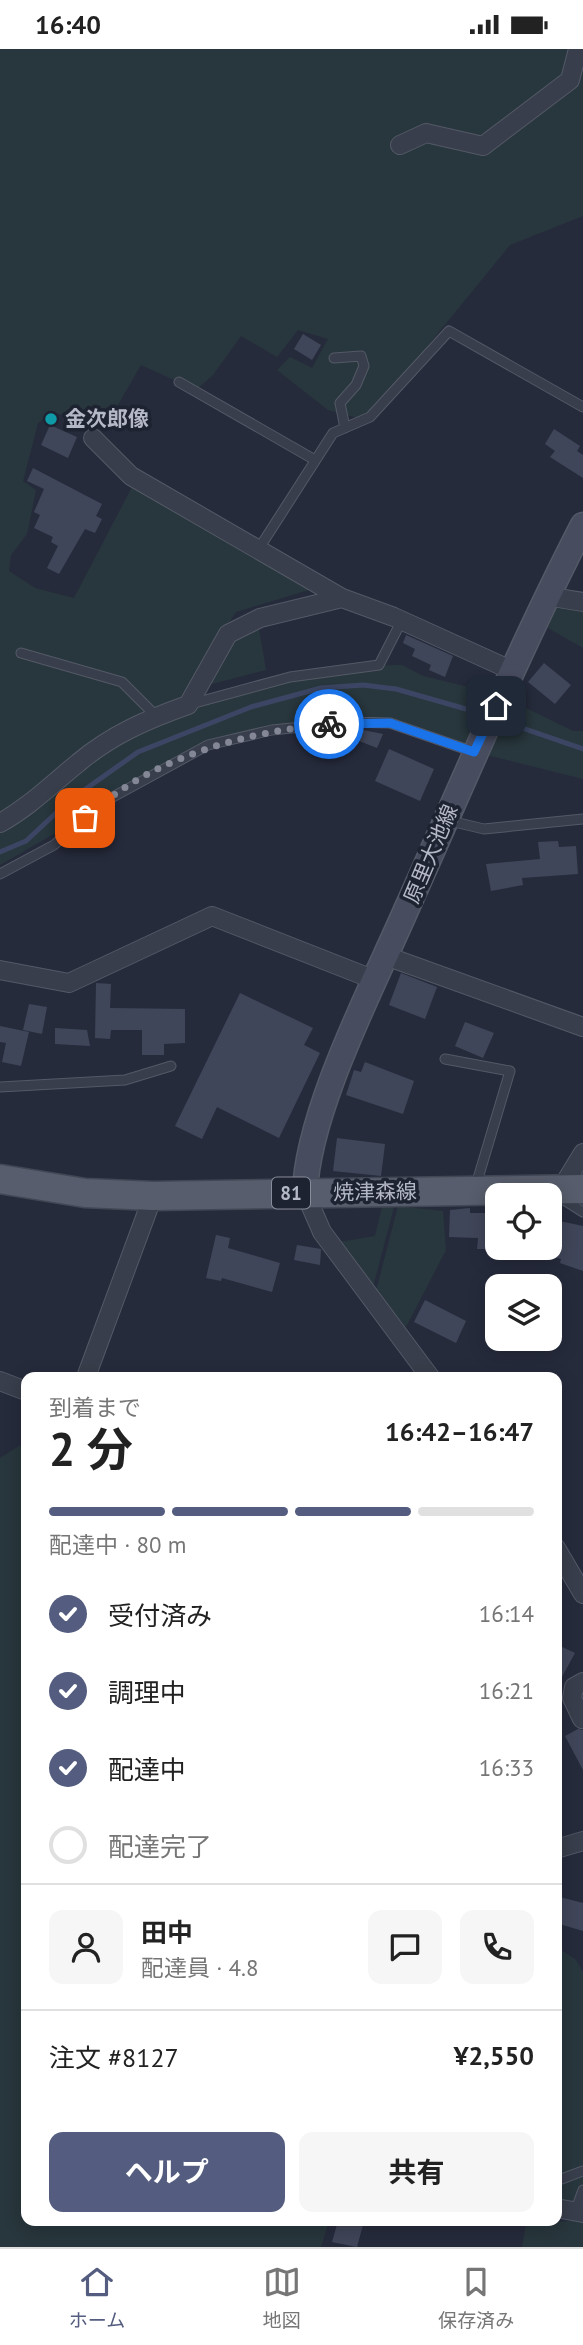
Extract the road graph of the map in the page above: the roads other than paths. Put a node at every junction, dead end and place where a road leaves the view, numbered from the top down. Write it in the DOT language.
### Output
graph roads {
  1 [pos="578,49"];
  2 [pos="400,145"];
  3 [pos="334,358"];
  4 [pos="179,382"];
  5 [pos="583,407"];
  6 [pos="345,428"];
  7 [pos="93,438"];
  8 [pos="315,460"];
  9 [pos="583,525"];
  10 [pos="258,550"];
  11 [pos="547,596"];
  12 [pos="342,598"];
  13 [pos="583,602"];
  14 [pos="402,620"];
  15 [pos="20,653"];
  16 [pos="513,670"];
  17 [pos="188,705"];
  18 [pos="156,716"];
  19 [pos="476,747"];
  20 [pos="583,819"];
  21 [pos="446,820"];
  22 [pos="0,823"];
  23 [pos="0,874"];
  24 [pos="386,956"];
  25 [pos="0,970"];
  26 [pos="375,980"];
  27 [pos="583,1027"];
  28 [pos="445,1059"];
  29 [pos="172,1066"];
  30 [pos="0,1087"];
  31 [pos="583,1153"];
  32 [pos="0,1179"];
  33 [pos="564,1189"];
  34 [pos="474,1191"];
  35 [pos="305,1193"];
  36 [pos="153,1196"];
  37 [pos="583,1212"];
  38 [pos="88,1372"];
  39 [pos="426,1372"];
  40 [pos="0,1381"];
  41 [pos="21,1389"];
  42 [pos="562,1557"];
  43 [pos="582,1586"];
  44 [pos="583,1682"];
  45 [pos="582,1719"];
  46 [pos="583,1841"];
  47 [pos="562,1847"];
  48 [pos="583,2171"];
  49 [pos="562,2179"];
  50 [pos="583,2190"];
  51 [pos="579,2213"];
  1 -- 2 [label="street"];
  3 -- 6 [label="lane"];
  4 -- 8 [label="lane"];
  5 -- 6 [label="lane"];
  6 -- 8 [label="lane"];
  7 -- 10 [label="street"];
  8 -- 10 [label="lane"];
  9 -- 11 [label="main road, 原里大池線"];
  10 -- 12 [label="street"];
  11 -- 13 [label="street"];
  11 -- 16 [label="main road, 原里大池線"];
  12 -- 14 [label="street"];
  12 -- 17 [label="street"];
  14 -- 16 [label="street"];
  14 -- 17 [label="lane"];
  15 -- 18 [label="lane"];
  16 -- 19 [label="main road, 原里大池線"];
  17 -- 18 [label="street"];
  18 -- 22 [label="street"];
  19 -- 21 [label="main road, 原里大池線"];
  19 -- 23 [label="lane"];
  20 -- 21 [label="lane"];
  21 -- 24 [label="main road, 原里大池線"];
  24 -- 26 [label="main road, 原里大池線"];
  24 -- 27 [label="street"];
  25 -- 26 [label="street"];
  26 -- 35 [label="main road, 原里大池線"];
  28 -- 34 [label="lane"];
  29 -- 30 [label="lane"];
  31 -- 33 [label="street"];
  32 -- 36 [label="main road, 焼津森線 / 81"];
  33 -- 34 [label="main road, 焼津森線 / 81"];
  33 -- 37 [label="lane"];
  34 -- 35 [label="main road, 焼津森線 / 81"];
  35 -- 36 [label="main road, 焼津森線 / 81"];
  35 -- 39 [label="street"];
  36 -- 38 [label="street"];
  40 -- 41 [label="street"];
  42 -- 43 [label="street"];
  44 -- 45 [label="street"];
  46 -- 47 [label="street"];
  48 -- 49 [label="lane"];
  50 -- 51 [label="lane"];
}
